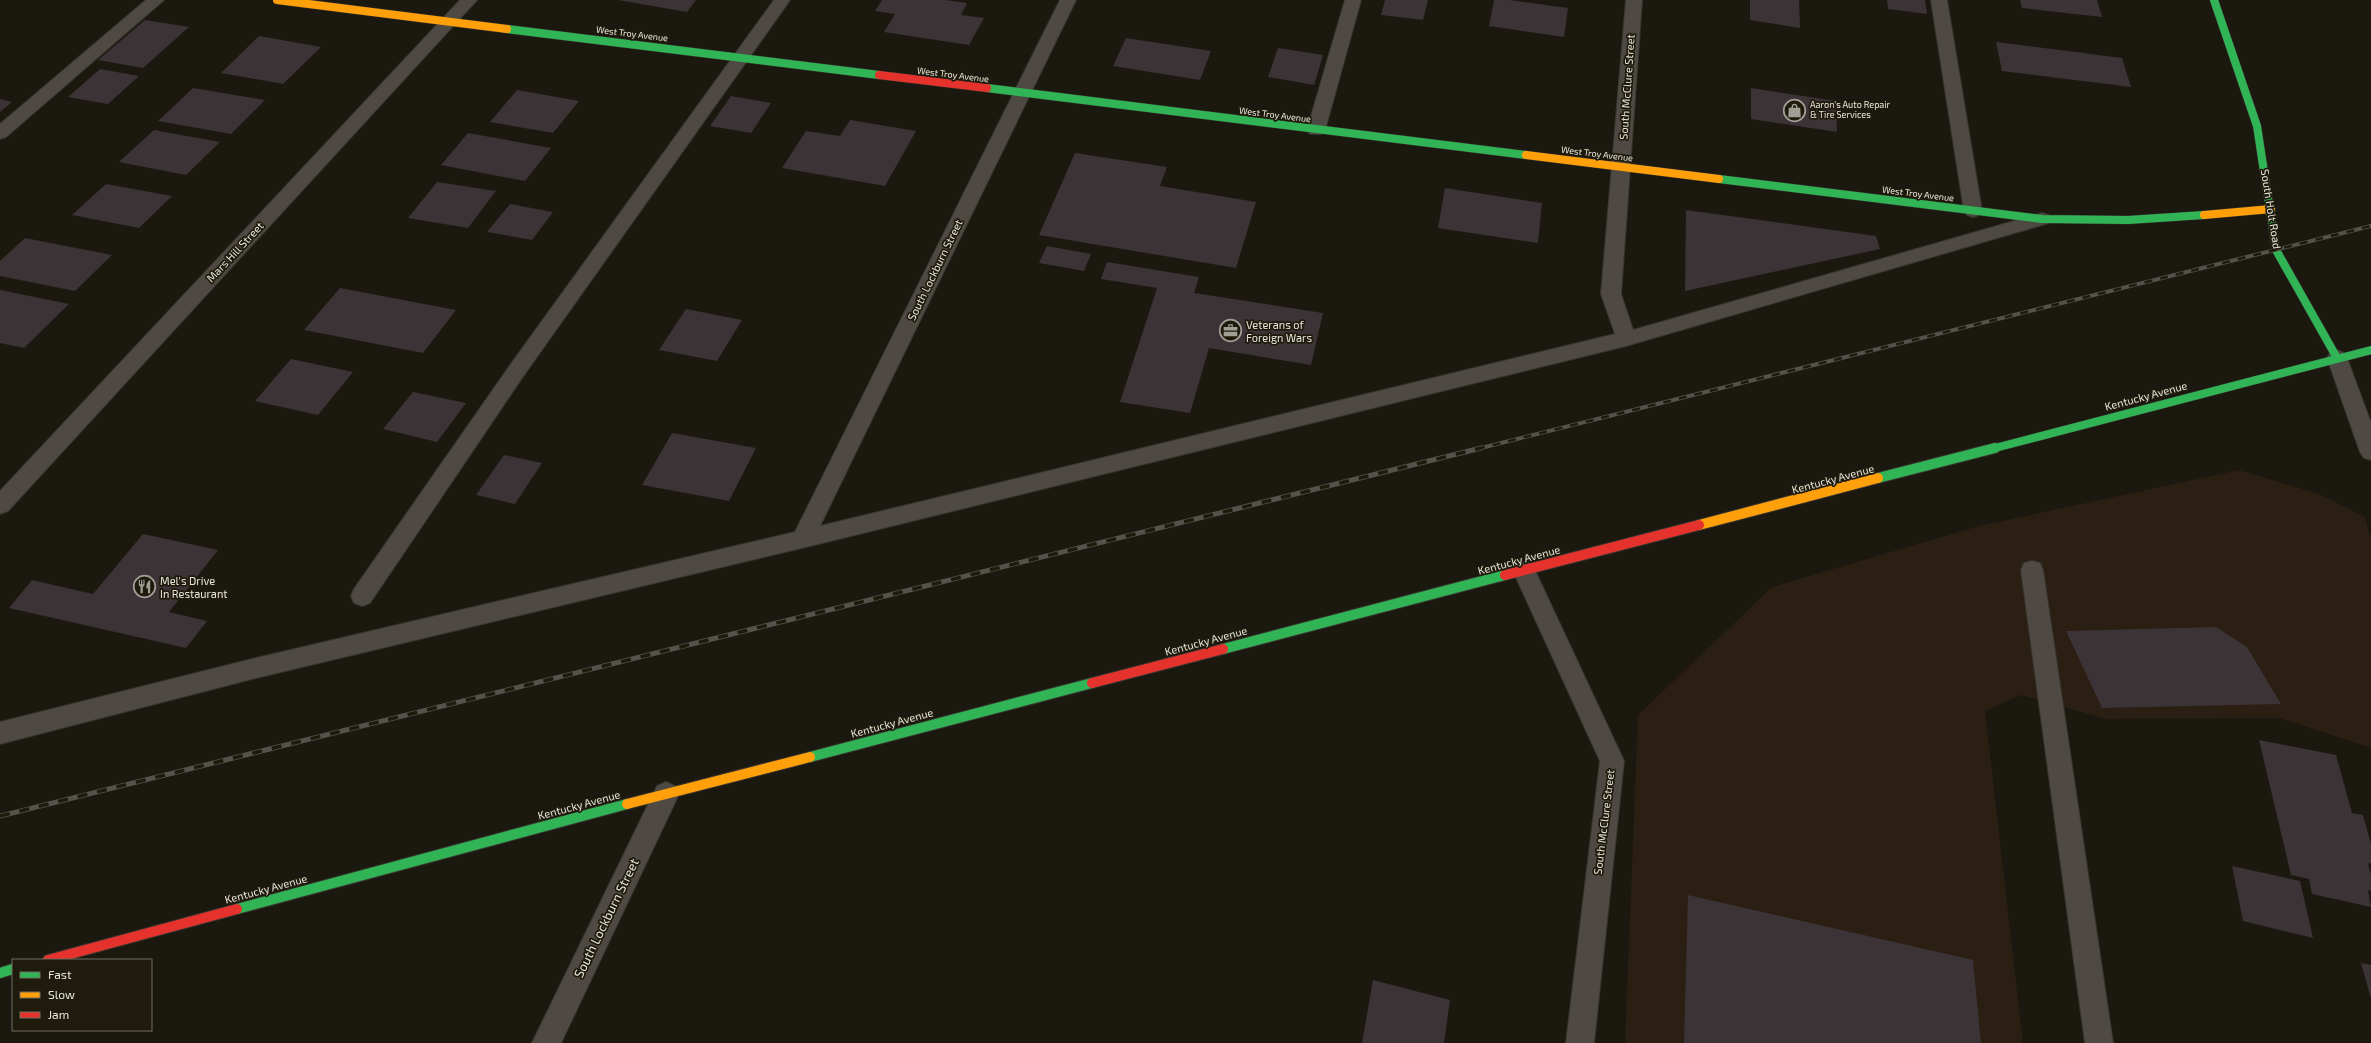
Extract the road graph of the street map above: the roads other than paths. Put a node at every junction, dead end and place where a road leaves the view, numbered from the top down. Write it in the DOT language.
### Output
graph roads {
  1 [pos="156,0"];
  2 [pos="277,0"];
  3 [pos="469,0"];
  4 [pos="782,0"];
  5 [pos="1068,0"];
  6 [pos="1352,0"];
  7 [pos="1634,0"];
  8 [pos="1939,0"];
  9 [pos="2214,0"];
  10 [pos="449,21"];
  11 [pos="740,58"];
  12 [pos="1021,93"];
  13 [pos="1316,130"];
  14 [pos="0,133"];
  15 [pos="1621,167"];
  16 [pos="2271,209"];
  17 [pos="1973,211"];
  18 [pos="2042,219"];
  19 [pos="1626,339"];
  20 [pos="2371,350"];
  21 [pos="2337,358"];
  22 [pos="2371,452"];
  23 [pos="0,505"];
  24 [pos="802,539"];
  25 [pos="2032,570"];
  26 [pos="1524,571"];
  27 [pos="362,596"];
  28 [pos="0,733"];
  29 [pos="666,794"];
  30 [pos="52,959"];
  31 [pos="12,969"];
  32 [pos="0,973"];
  33 [pos="546,1043"];
  34 [pos="1580,1043"];
  35 [pos="2099,1043"];
  1 -- 14 [label="street"];
  2 -- 10 [label="main road, West Troy Avenue"];
  3 -- 10 [label="street, Mars Hill Street"];
  4 -- 11 [label="street"];
  5 -- 12 [label="street, South Lockburn Street"];
  6 -- 13 [label="street"];
  7 -- 15 [label="street, South McClure Street"];
  8 -- 17 [label="street"];
  9 -- 16 [label="main road, South Holt Road"];
  10 -- 11 [label="main road, West Troy Avenue"];
  10 -- 23 [label="street, Mars Hill Street"];
  11 -- 12 [label="main road, West Troy Avenue"];
  11 -- 27 [label="street"];
  12 -- 13 [label="main road, West Troy Avenue"];
  12 -- 24 [label="street, South Lockburn Street"];
  13 -- 15 [label="main road, West Troy Avenue"];
  15 -- 17 [label="main road, West Troy Avenue"];
  15 -- 19 [label="street, South McClure Street"];
  16 -- 18 [label="main road, West Troy Avenue"];
  16 -- 21 [label="main road, South Holt Road"];
  17 -- 18 [label="main road, West Troy Avenue"];
  18 -- 19 [label="street"];
  19 -- 24 [label="street"];
  20 -- 21 [label="main road, Kentucky Avenue"];
  21 -- 22 [label="street, South Holt Road"];
  21 -- 26 [label="main road, Kentucky Avenue"];
  24 -- 28 [label="street"];
  25 -- 35 [label="street"];
  26 -- 29 [label="main road, Kentucky Avenue"];
  26 -- 34 [label="street, South McClure Street"];
  29 -- 30 [label="main road, Kentucky Avenue"];
  29 -- 33 [label="street, South Lockburn Street"];
  31 -- 32 [label="main road"];
}
